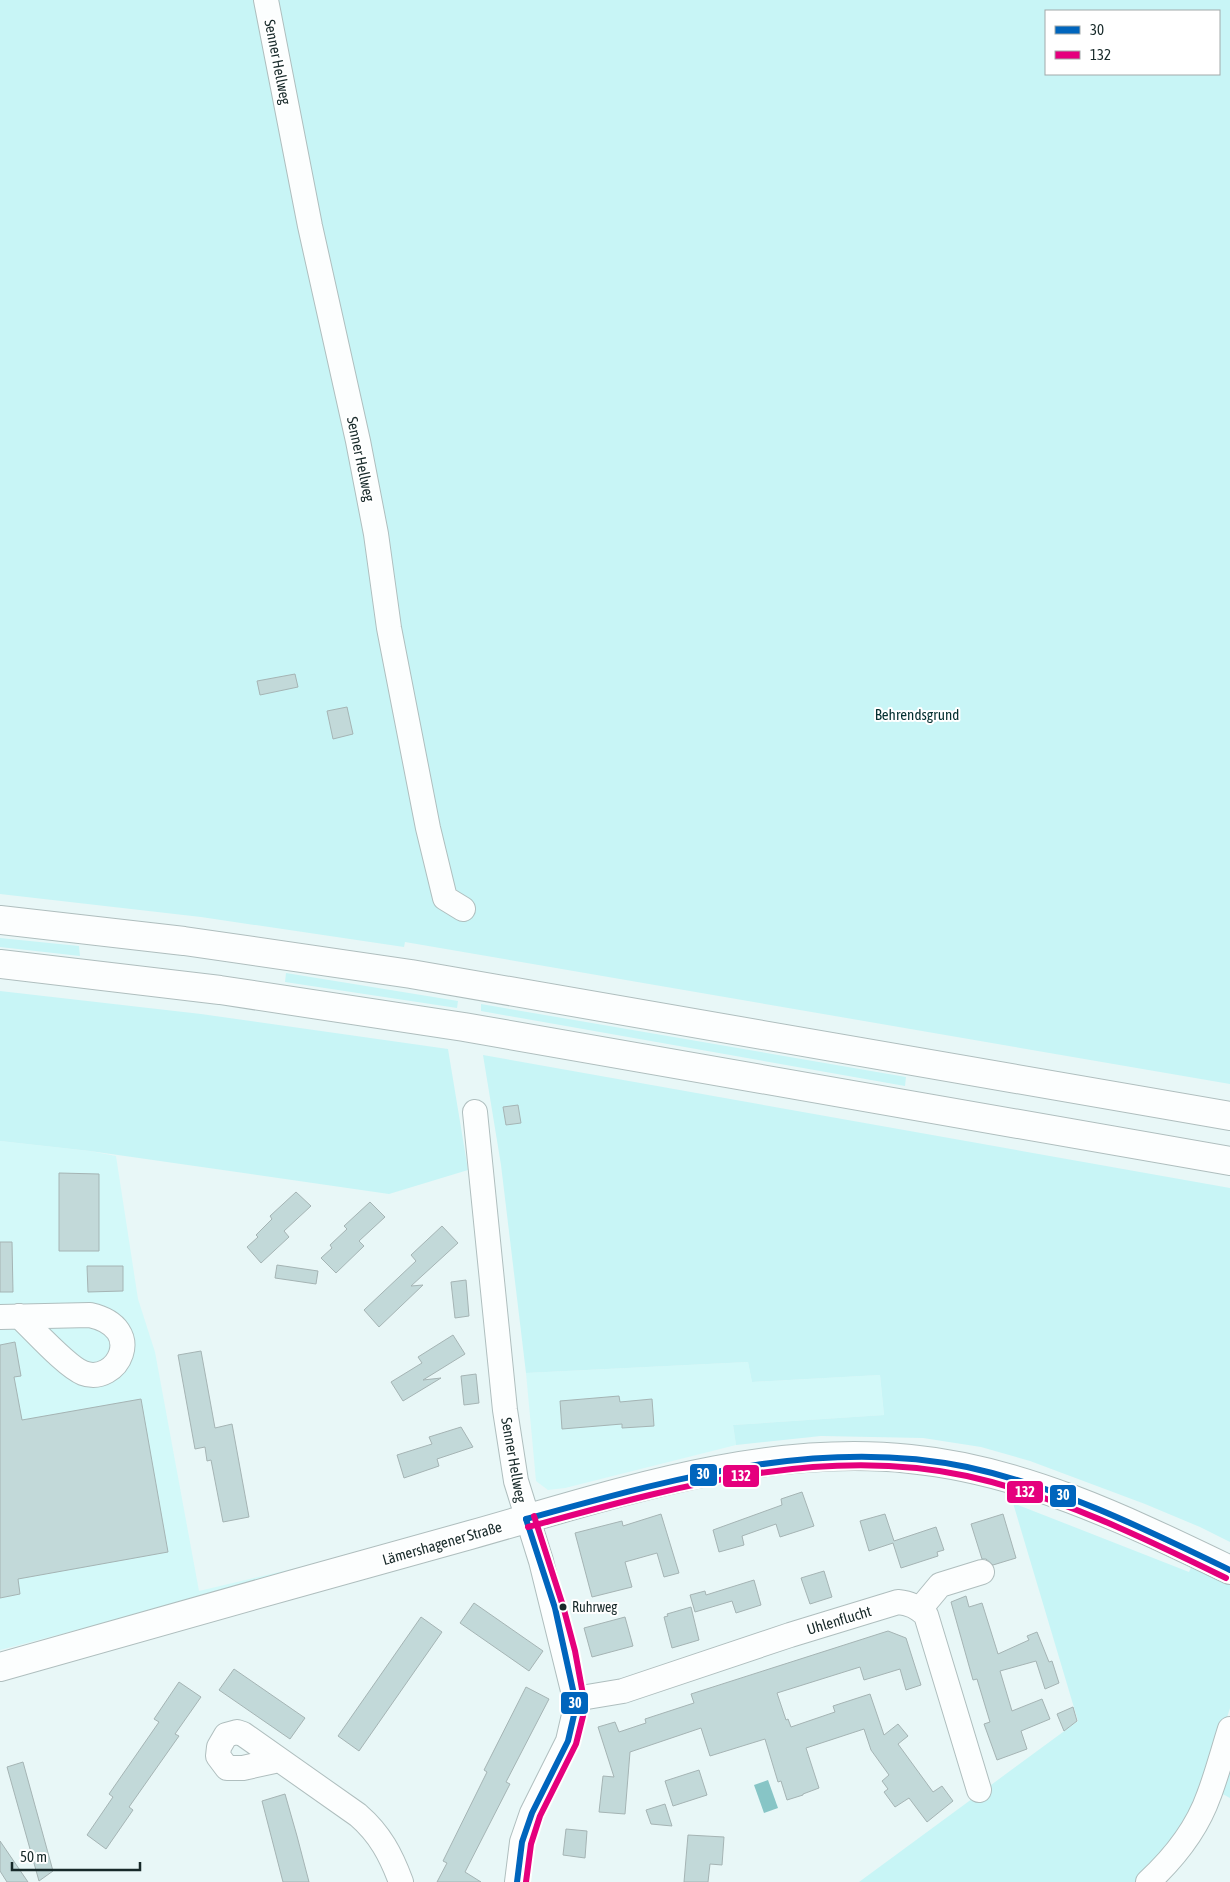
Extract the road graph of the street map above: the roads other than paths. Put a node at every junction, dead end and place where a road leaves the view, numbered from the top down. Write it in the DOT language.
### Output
graph roads {
  1 [pos="266,0"];
  2 [pos="462,909"];
  3 [pos="0,920"];
  4 [pos="0,964"];
  5 [pos="475,1112"];
  6 [pos="1230,1116"];
  7 [pos="1230,1160"];
  8 [pos="526,1519"];
  9 [pos="1230,1570"];
  10 [pos="982,1572"];
  11 [pos="920,1609"];
  12 [pos="0,1667"];
  13 [pos="575,1699"];
  14 [pos="1230,1729"];
  15 [pos="279,1760"];
  16 [pos="979,1790"];
  17 [pos="401,1882"];
  18 [pos="517,1882"];
  19 [pos="1148,1882"];
  1 -- 2 [label="street, Senner Hellweg"];
  3 -- 6 [label="main road"];
  4 -- 7 [label="main road"];
  5 -- 8 [label="street, Senner Hellweg"];
  8 -- 9 [label="main road, Lämershagener Straße"];
  8 -- 12 [label="main road, Lämershagener Straße"];
  8 -- 13 [label="street, Senner Hellweg"];
  10 -- 11 [label="street"];
  11 -- 13 [label="street, Uhlenflucht"];
  11 -- 16 [label="street"];
  13 -- 18 [label="street, Senner Hellweg"];
  14 -- 19 [label="street"];
  15 -- 17 [label="street"];
}
